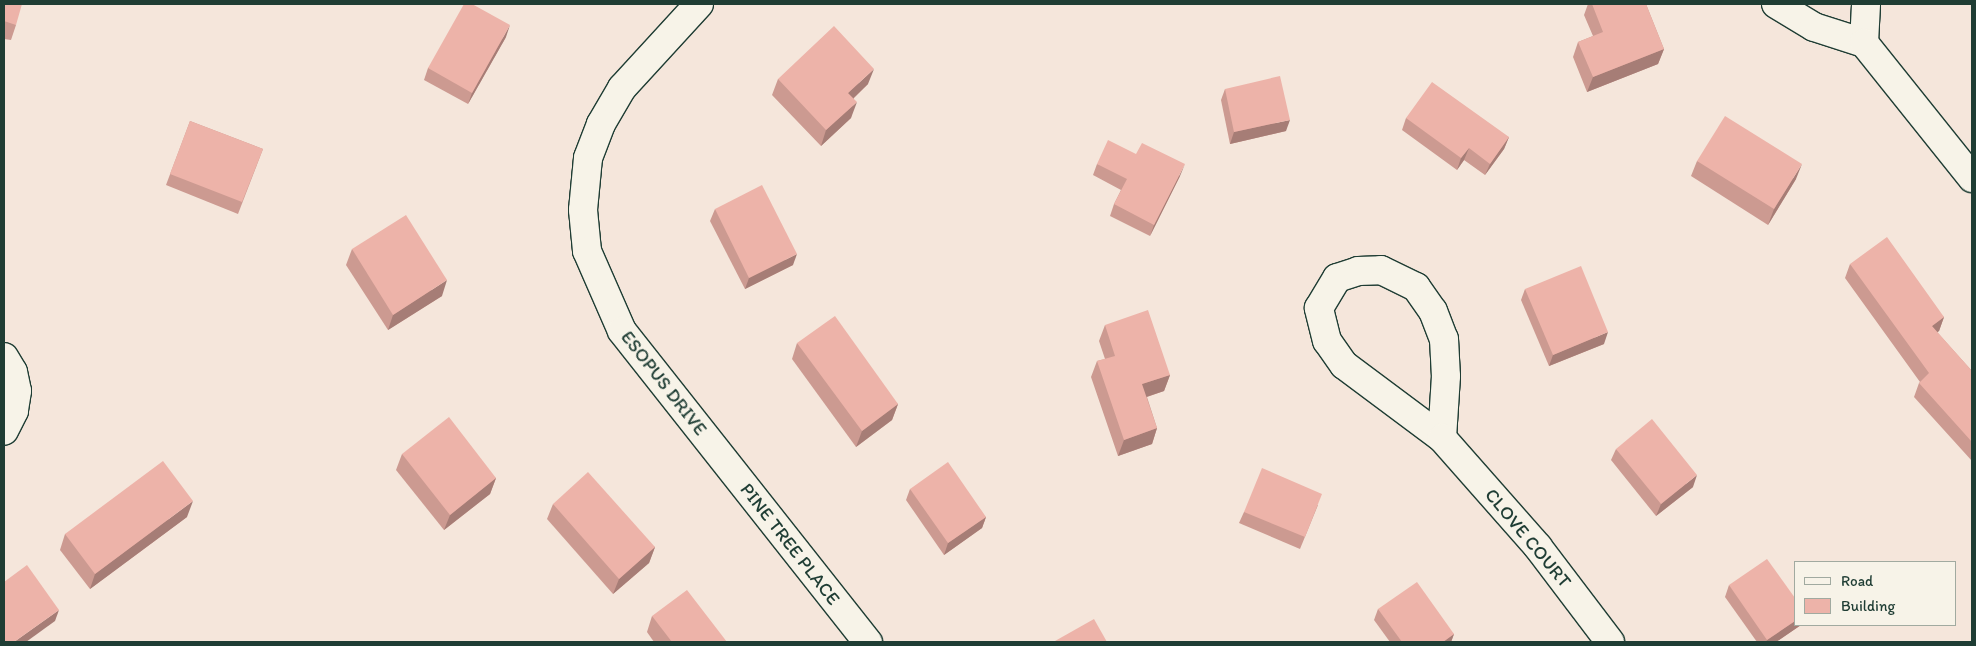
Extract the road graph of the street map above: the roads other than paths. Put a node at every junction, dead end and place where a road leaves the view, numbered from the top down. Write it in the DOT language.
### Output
graph roads {
  1 [pos="699,4"];
  2 [pos="1776,4"];
  3 [pos="1866,4"];
  4 [pos="1864,43"];
  5 [pos="1972,178"];
  6 [pos="4,357"];
  7 [pos="4,431"];
  8 [pos="1442,438"];
  9 [pos="713,446"];
  10 [pos="868,642"];
  11 [pos="1610,642"];
  1 -- 9 [label="street, ESOPUS DRIVE"];
  2 -- 4 [label="street"];
  3 -- 4 [label="street"];
  4 -- 5 [label="street"];
  6 -- 7 [label="street"];
  8 -- 8 [label="street, CLOVE COURT"];
  8 -- 11 [label="street, CLOVE COURT"];
  9 -- 10 [label="street, PINE TREE PLACE"];
}
